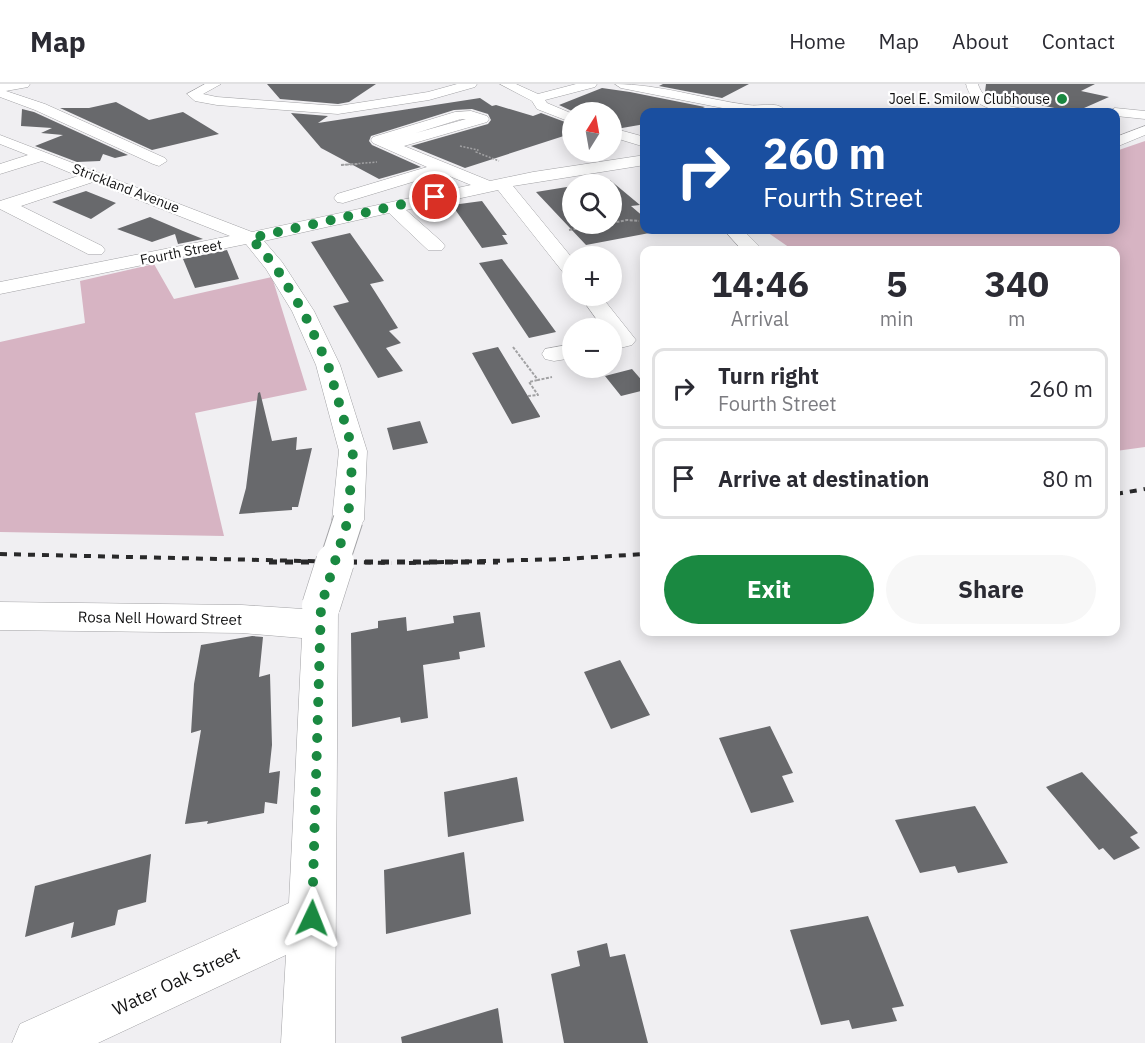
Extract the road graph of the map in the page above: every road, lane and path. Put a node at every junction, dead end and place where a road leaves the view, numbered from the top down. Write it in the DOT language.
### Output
graph roads {
  1 [pos="24,84"];
  2 [pos="215,84"];
  3 [pos="424,84"];
  4 [pos="466,84"];
  5 [pos="506,84"];
  6 [pos="591,84"];
  7 [pos="621,84"];
  8 [pos="972,84"];
  9 [pos="2,88"];
  10 [pos="242,88"];
  11 [pos="382,91"];
  12 [pos="537,98"];
  13 [pos="217,100"];
  14 [pos="741,108"];
  15 [pos="1007,108"];
  16 [pos="1120,112"];
  17 [pos="562,114"];
  18 [pos="1145,115"];
  19 [pos="1145,130"];
  20 [pos="622,135"];
  21 [pos="1,140"];
  22 [pos="640,140"];
  23 [pos="1120,140"];
  24 [pos="453,143"];
  25 [pos="390,145"];
  26 [pos="42,156"];
  27 [pos="159,161"];
  28 [pos="499,161"];
  29 [pos="640,161"];
  30 [pos="383,162"];
  31 [pos="528,162"];
  32 [pos="341,165"];
  33 [pos="443,167"];
  34 [pos="0,169"];
  35 [pos="94,176"];
  36 [pos="487,183"];
  37 [pos="392,207"];
  38 [pos="622,221"];
  39 [pos="639,221"];
  40 [pos="242,234"];
  41 [pos="737,234"];
  42 [pos="435,246"];
  43 [pos="749,246"];
  44 [pos="95,250"];
  45 [pos="562,258"];
  46 [pos="0,288"];
  47 [pos="598,306"];
  48 [pos="607,318"];
  49 [pos="538,380"];
  50 [pos="528,396"];
  51 [pos="321,615"];
  52 [pos="0,616"];
  53 [pos="312,918"];
  54 [pos="39,1043"];
  55 [pos="308,1043"];
  1 -- 9 [label="street"];
  2 -- 13 [label="street"];
  3 -- 11 [label="street"];
  4 -- 13 [label="street"];
  5 -- 12 [label="street"];
  6 -- 12 [label="street"];
  7 -- 14 [label="street"];
  8 -- 15 [label="street"];
  9 -- 27 [label="street"];
  10 -- 13 [label="street"];
  12 -- 17 [label="street"];
  16 -- 18 [label="street"];
  19 -- 23 [label="street"];
  20 -- 22 [label="street"];
  21 -- 26 [label="street, Strickland Avenue"];
  24 -- 28 [label="path"];
  25 -- 25 [label="street"];
  25 -- 33 [label="street"];
  26 -- 34 [label="street"];
  26 -- 35 [label="street, Strickland Avenue"];
  29 -- 36 [label="street, Fourth Street"];
  30 -- 32 [label="path"];
  31 -- 36 [label="street"];
  33 -- 36 [label="street"];
  33 -- 40 [label="street"];
  35 -- 40 [label="street, Strickland Avenue"];
  35 -- 44 [label="street"];
  36 -- 37 [label="street, Fourth Street"];
  36 -- 45 [label="street"];
  37 -- 40 [label="street, Fourth Street"];
  37 -- 42 [label="street"];
  38 -- 39 [label="path"];
  40 -- 46 [label="street, Fourth Street"];
  40 -- 51 [label="street, bridge"];
  41 -- 43 [label="street"];
  47 -- 48 [label="street"];
  49 -- 50 [label="path"];
  51 -- 52 [label="street, Rosa Nell Howard Street"];
  51 -- 53 [label="street"];
  53 -- 54 [label="street, Water Oak Street"];
  53 -- 55 [label="street"];
}
